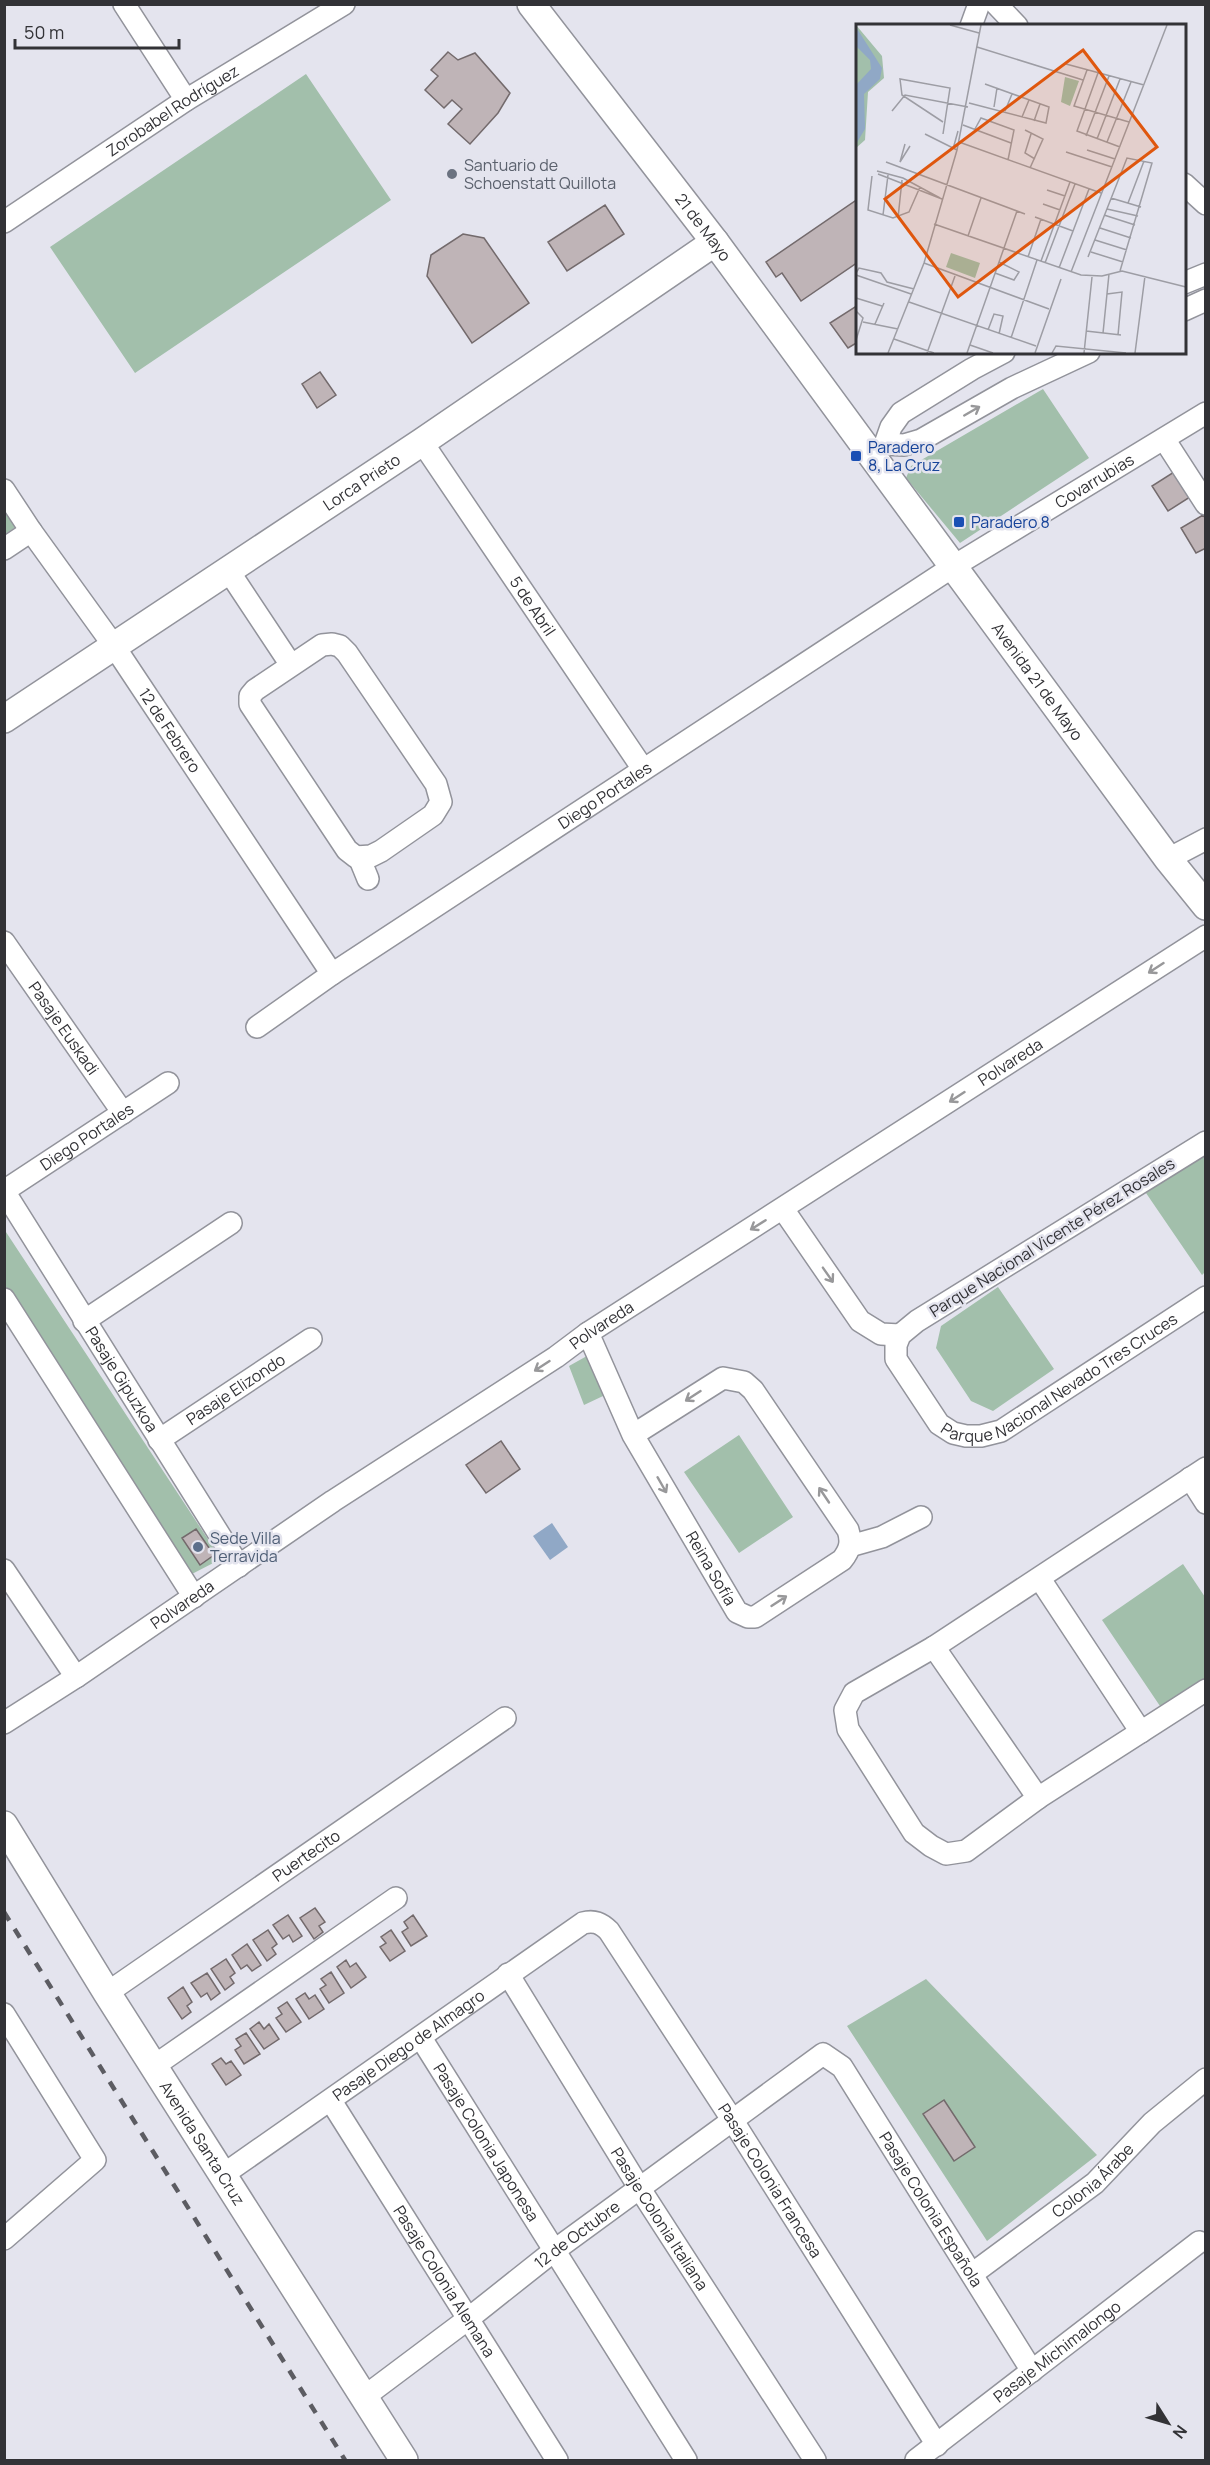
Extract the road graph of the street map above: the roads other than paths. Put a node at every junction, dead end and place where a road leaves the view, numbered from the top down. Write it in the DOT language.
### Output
graph roads {
  1 [pos="124,4"];
  2 [pos="344,4"];
  3 [pos="531,4"];
  4 [pos="979,4"];
  5 [pos="996,4"];
  6 [pos="972,24"];
  7 [pos="1015,24"];
  8 [pos="186,100"];
  9 [pos="1186,185"];
  10 [pos="1206,204"];
  11 [pos="4,222"];
  12 [pos="715,242"];
  13 [pos="1206,274"];
  14 [pos="1186,283"];
  15 [pos="1206,300"];
  16 [pos="1186,310"];
  17 [pos="1000,354"];
  18 [pos="1085,354"];
  19 [pos="1206,413"];
  20 [pos="1164,439"];
  21 [pos="422,442"];
  22 [pos="878,449"];
  23 [pos="4,490"];
  24 [pos="1206,504"];
  25 [pos="31,531"];
  26 [pos="4,549"];
  27 [pos="954,566"];
  28 [pos="228,570"];
  29 [pos="114,646"];
  30 [pos="291,665"];
  31 [pos="4,719"];
  32 [pos="643,769"];
  33 [pos="1203,844"];
  34 [pos="359,857"];
  35 [pos="1168,859"];
  36 [pos="368,879"];
  37 [pos="1206,906"];
  38 [pos="1206,936"];
  39 [pos="4,942"];
  40 [pos="332,974"];
  41 [pos="257,1027"];
  42 [pos="168,1083"];
  43 [pos="123,1113"];
  44 [pos="1206,1142"];
  45 [pos="5,1191"];
  46 [pos="783,1209"];
  47 [pos="231,1223"];
  48 [pos="1206,1298"];
  49 [pos="4,1299"];
  50 [pos="84,1321"];
  51 [pos="588,1333"];
  52 [pos="900,1335"];
  53 [pos="311,1339"];
  54 [pos="633,1435"];
  55 [pos="159,1440"];
  56 [pos="1198,1473"];
  57 [pos="1206,1503"];
  58 [pos="921,1517"];
  59 [pos="850,1546"];
  60 [pos="239,1566"];
  61 [pos="4,1570"];
  62 [pos="1040,1579"];
  63 [pos="194,1597"];
  64 [pos="934,1647"];
  65 [pos="76,1677"];
  66 [pos="1206,1690"];
  67 [pos="505,1718"];
  68 [pos="4,1723"];
  69 [pos="1141,1732"];
  70 [pos="1038,1798"];
  71 [pos="4,1826"];
  72 [pos="396,1898"];
  73 [pos="596,1922"];
  74 [pos="508,1974"];
  75 [pos="107,1993"];
  76 [pos="4,2014"];
  77 [pos="421,2038"];
  78 [pos="823,2054"];
  79 [pos="154,2066"];
  80 [pos="1206,2079"];
  81 [pos="331,2102"];
  82 [pos="733,2121"];
  83 [pos="224,2174"];
  84 [pos="640,2188"];
  85 [pos="4,2239"];
  86 [pos="1199,2241"];
  87 [pos="555,2250"];
  88 [pos="972,2274"];
  89 [pos="468,2319"];
  90 [pos="1032,2371"];
  91 [pos="364,2397"];
  92 [pos="937,2445"];
  93 [pos="404,2460"];
  94 [pos="557,2460"];
  95 [pos="686,2460"];
  96 [pos="815,2460"];
  97 [pos="916,2460"];
  1 -- 8 [label="street"];
  2 -- 8 [label="street, Zorobabel Rodríguez"];
  3 -- 12 [label="main road, 21 de Mayo"];
  4 -- 6 [label="street"];
  5 -- 7 [label="street"];
  8 -- 11 [label="street, Zorobabel Rodríguez"];
  9 -- 10 [label="street"];
  12 -- 21 [label="main road, Lorca Prieto"];
  12 -- 22 [label="main road, 21 de Mayo"];
  13 -- 14 [label="street"];
  15 -- 16 [label="street"];
  17 -- 22 [label="street"];
  22 -- 18 [label="street, one-way"];
  19 -- 20 [label="street, Covarrubias"];
  20 -- 24 [label="street"];
  20 -- 27 [label="street, Covarrubias"];
  21 -- 28 [label="main road, Lorca Prieto"];
  21 -- 32 [label="street, 5 de Abril"];
  22 -- 27 [label="main road, Avenida 21 de Mayo"];
  23 -- 25 [label="street, 12 de Febrero"];
  25 -- 26 [label="street"];
  25 -- 29 [label="street, 12 de Febrero"];
  27 -- 32 [label="street, Diego Portales"];
  27 -- 35 [label="main road, Avenida 21 de Mayo"];
  28 -- 29 [label="main road, Lorca Prieto"];
  28 -- 30 [label="street"];
  29 -- 31 [label="main road, Lorca Prieto"];
  29 -- 40 [label="street, 12 de Febrero"];
  30 -- 34 [label="street"];
  30 -- 34 [label="street"];
  32 -- 40 [label="street, Diego Portales"];
  33 -- 35 [label="street"];
  34 -- 36 [label="street"];
  35 -- 37 [label="main road, Avenida 21 de Mayo"];
  38 -- 46 [label="street, Polvareda, one-way"];
  39 -- 43 [label="street, Pasaje Euskadi"];
  40 -- 41 [label="street, Diego Portales"];
  42 -- 43 [label="street, Diego Portales"];
  43 -- 45 [label="street, Diego Portales"];
  44 -- 52 [label="street, Parque Nacional Vicente Pérez Rosales"];
  45 -- 50 [label="street, Pasaje Gipuzkoa"];
  46 -- 51 [label="street, Polvareda, one-way"];
  46 -- 52 [label="street, one-way"];
  47 -- 50 [label="street"];
  48 -- 52 [label="street, Parque Nacional Nevado Tres Cruces"];
  49 -- 63 [label="street"];
  50 -- 55 [label="street, Pasaje Gipuzkoa"];
  51 -- 54 [label="street, Reina Sofía"];
  51 -- 60 [label="street, Polvareda, one-way"];
  53 -- 55 [label="street, Pasaje Elizondo"];
  59 -- 54 [label="street, one-way"];
  54 -- 59 [label="street, Reina Sofía, one-way"];
  55 -- 60 [label="street, Pasaje Gipuzkoa"];
  56 -- 57 [label="street"];
  56 -- 62 [label="street"];
  58 -- 59 [label="street"];
  60 -- 63 [label="street, Polvareda"];
  61 -- 65 [label="street"];
  62 -- 64 [label="street"];
  62 -- 69 [label="street"];
  63 -- 65 [label="street, Polvareda"];
  64 -- 70 [label="street"];
  64 -- 70 [label="street"];
  65 -- 68 [label="street, Polvareda"];
  66 -- 69 [label="street"];
  67 -- 75 [label="street, Puertecito"];
  69 -- 70 [label="street"];
  71 -- 75 [label="main road, Avenida Santa Cruz"];
  72 -- 79 [label="street"];
  73 -- 74 [label="street, Pasaje Diego de Almagro"];
  73 -- 82 [label="street, Pasaje Colonia Francesa"];
  74 -- 77 [label="street, Pasaje Diego de Almagro"];
  74 -- 84 [label="street, Pasaje Colonia Italiana"];
  75 -- 79 [label="main road, Avenida Santa Cruz"];
  76 -- 85 [label="street"];
  77 -- 81 [label="street, Pasaje Diego de Almagro"];
  77 -- 87 [label="street, Pasaje Colonia Japonesa"];
  78 -- 82 [label="street, 12 de Octubre"];
  78 -- 88 [label="street, Pasaje Colonia Española"];
  79 -- 83 [label="main road, Avenida Santa Cruz"];
  80 -- 88 [label="street, Colonia Árabe"];
  81 -- 83 [label="street, Pasaje Diego de Almagro"];
  81 -- 89 [label="street, Pasaje Colonia Alemana"];
  82 -- 84 [label="street, 12 de Octubre"];
  82 -- 92 [label="street, Pasaje Colonia Francesa"];
  83 -- 91 [label="main road, Avenida Santa Cruz"];
  84 -- 87 [label="street, 12 de Octubre"];
  84 -- 96 [label="street, Pasaje Colonia Italiana"];
  86 -- 90 [label="street, Pasaje Michimalongo"];
  87 -- 89 [label="street, 12 de Octubre"];
  87 -- 95 [label="street, Pasaje Colonia Japonesa"];
  88 -- 90 [label="street, Pasaje Colonia Española"];
  89 -- 91 [label="street, 12 de Octubre"];
  89 -- 94 [label="street, Pasaje Colonia Alemana"];
  90 -- 92 [label="street, Pasaje Michimalongo"];
  91 -- 93 [label="main road, Avenida Santa Cruz"];
  92 -- 97 [label="street, Pasaje Michimalongo"];
}
